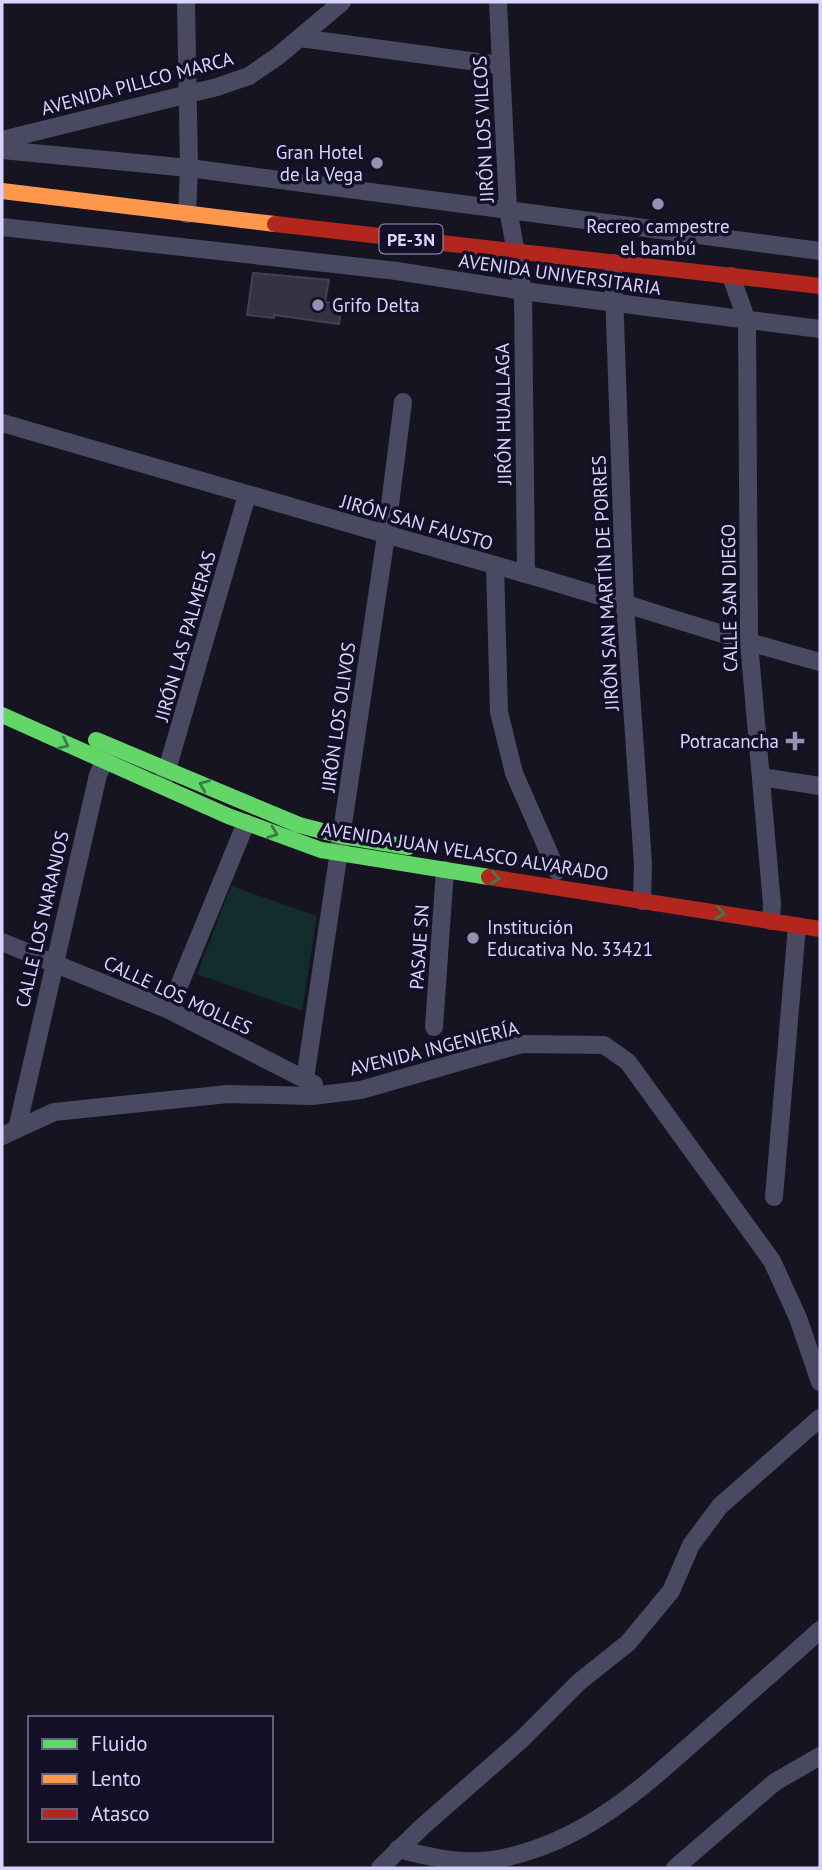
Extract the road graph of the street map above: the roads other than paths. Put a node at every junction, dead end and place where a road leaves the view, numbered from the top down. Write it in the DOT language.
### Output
graph roads {
  1 [pos="186,2"];
  2 [pos="342,2"];
  3 [pos="498,2"];
  4 [pos="300,37"];
  5 [pos="500,65"];
  6 [pos="189,94"];
  7 [pos="2,140"];
  8 [pos="2,150"];
  9 [pos="189,168"];
  10 [pos="2,191"];
  11 [pos="508,209"];
  12 [pos="187,214"];
  13 [pos="2,228"];
  14 [pos="820,251"];
  15 [pos="517,253"];
  16 [pos="613,262"];
  17 [pos="731,276"];
  18 [pos="820,286"];
  19 [pos="523,291"];
  20 [pos="614,303"];
  21 [pos="747,321"];
  22 [pos="820,329"];
  23 [pos="403,402"];
  24 [pos="2,423"];
  25 [pos="247,495"];
  26 [pos="386,536"];
  27 [pos="495,566"];
  28 [pos="526,574"];
  29 [pos="625,605"];
  30 [pos="749,643"];
  31 [pos="820,662"];
  32 [pos="2,715"];
  33 [pos="62,724"];
  34 [pos="104,762"];
  35 [pos="168,770"];
  36 [pos="761,777"];
  37 [pos="820,786"];
  38 [pos="161,787"];
  39 [pos="246,823"];
  40 [pos="341,844"];
  41 [pos="421,849"];
  42 [pos="445,870"];
  43 [pos="557,871"];
  44 [pos="643,888"];
  45 [pos="772,909"];
  46 [pos="797,926"];
  47 [pos="820,929"];
  48 [pos="2,942"];
  49 [pos="54,962"];
  50 [pos="169,1010"];
  51 [pos="434,1027"];
  52 [pos="305,1079"];
  53 [pos="333,1093"];
  54 [pos="9,1132"];
  55 [pos="774,1198"];
  56 [pos="820,1382"];
  57 [pos="820,1419"];
  58 [pos="820,1630"];
  59 [pos="820,1756"];
  60 [pos="398,1849"];
  61 [pos="380,1868"];
  62 [pos="675,1868"];
  1 -- 6 [label="street"];
  2 -- 4 [label="street, AVENIDA PILLCO MARCA"];
  3 -- 5 [label="street, JIRÓN LOS VILCOS"];
  4 -- 5 [label="street"];
  4 -- 6 [label="street, AVENIDA PILLCO MARCA"];
  5 -- 11 [label="street, JIRÓN LOS VILCOS"];
  6 -- 7 [label="street, AVENIDA PILLCO MARCA"];
  6 -- 9 [label="street"];
  8 -- 9 [label="street"];
  9 -- 11 [label="street"];
  9 -- 12 [label="street"];
  10 -- 12 [label="main road, PE-3N"];
  11 -- 14 [label="street"];
  11 -- 15 [label="street, JIRÓN LOS VILCOS"];
  12 -- 15 [label="main road, PE-3N"];
  13 -- 19 [label="street, AVENIDA UNIVERSITARIA"];
  15 -- 16 [label="main road, PE-3N"];
  15 -- 19 [label="street, JIRÓN HUALLAGA"];
  16 -- 17 [label="main road, PE-3N"];
  16 -- 20 [label="street, JIRÓN SAN MARTÍN DE PORRES"];
  17 -- 18 [label="main road, PE-3N"];
  17 -- 21 [label="street, CALLE SAN DIEGO"];
  19 -- 20 [label="street, AVENIDA UNIVERSITARIA"];
  19 -- 28 [label="street, JIRÓN HUALLAGA"];
  20 -- 21 [label="street, AVENIDA UNIVERSITARIA"];
  20 -- 29 [label="street, JIRÓN SAN MARTÍN DE PORRES"];
  21 -- 22 [label="street, AVENIDA UNIVERSITARIA"];
  21 -- 30 [label="street, CALLE SAN DIEGO"];
  23 -- 26 [label="street, JIRÓN LOS OLIVOS"];
  24 -- 25 [label="street, JIRÓN SAN FAUSTO"];
  25 -- 26 [label="street, JIRÓN SAN FAUSTO"];
  25 -- 35 [label="street, JIRÓN LAS PALMERAS"];
  26 -- 27 [label="street, JIRÓN SAN FAUSTO"];
  26 -- 40 [label="street, JIRÓN LOS OLIVOS"];
  27 -- 28 [label="street, JIRÓN SAN FAUSTO"];
  27 -- 43 [label="street"];
  28 -- 29 [label="street, JIRÓN SAN FAUSTO"];
  29 -- 30 [label="street, JIRÓN SAN FAUSTO"];
  29 -- 44 [label="street, JIRÓN SAN MARTÍN DE PORRES"];
  30 -- 31 [label="street, JIRÓN SAN FAUSTO"];
  30 -- 36 [label="street, CALLE SAN DIEGO"];
  32 -- 34 [label="main road, AVENIDA JUAN VELASCO ALVARADO, one-way"];
  33 -- 35 [label="main road, AVENIDA JUAN VELASCO ALVARADO"];
  34 -- 38 [label="main road, AVENIDA JUAN VELASCO ALVARADO"];
  34 -- 49 [label="street, CALLE LOS NARANJOS"];
  35 -- 38 [label="street, JIRÓN LAS PALMERAS"];
  40 -- 35 [label="main road, AVENIDA JUAN VELASCO ALVARADO, one-way"];
  36 -- 37 [label="street"];
  36 -- 45 [label="street, CALLE SAN DIEGO"];
  38 -- 39 [label="main road, AVENIDA JUAN VELASCO ALVARADO"];
  39 -- 40 [label="main road, AVENIDA JUAN VELASCO ALVARADO, one-way"];
  39 -- 50 [label="street"];
  40 -- 41 [label="main road, AVENIDA JUAN VELASCO ALVARADO"];
  40 -- 42 [label="main road, AVENIDA JUAN VELASCO ALVARADO"];
  40 -- 52 [label="street, JIRÓN LOS OLIVOS"];
  42 -- 44 [label="main road, AVENIDA JUAN VELASCO ALVARADO, one-way"];
  42 -- 51 [label="street, PASAJE SN"];
  44 -- 45 [label="main road, AVENIDA JUAN VELASCO ALVARADO, one-way"];
  45 -- 46 [label="main road, AVENIDA JUAN VELASCO ALVARADO"];
  46 -- 47 [label="main road, AVENIDA JUAN VELASCO ALVARADO"];
  46 -- 55 [label="street"];
  48 -- 49 [label="street, CALLE LOS MOLLES"];
  49 -- 50 [label="street, CALLE LOS MOLLES"];
  49 -- 54 [label="street, CALLE LOS NARANJOS"];
  50 -- 52 [label="street, CALLE LOS MOLLES"];
  52 -- 53 [label="street, CALLE LOS MOLLES"];
  53 -- 54 [label="street, AVENIDA INGENIERÍA"];
  53 -- 56 [label="street, AVENIDA INGENIERÍA"];
  57 -- 60 [label="street"];
  58 -- 60 [label="street"];
  59 -- 62 [label="street"];
  60 -- 61 [label="street"];
}
